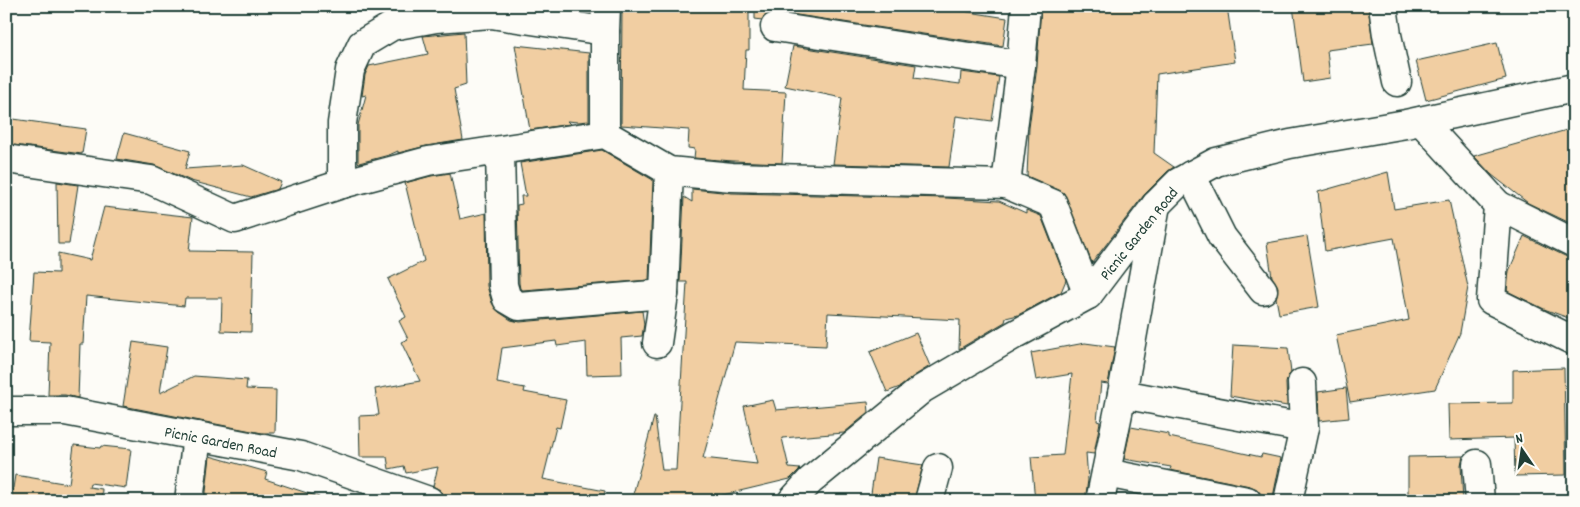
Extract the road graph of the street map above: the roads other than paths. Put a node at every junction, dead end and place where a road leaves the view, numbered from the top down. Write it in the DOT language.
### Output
graph roads {
  1 [pos="1026,6"];
  2 [pos="1383,6"];
  3 [pos="538,14"];
  4 [pos="606,18"];
  5 [pos="775,27"];
  6 [pos="1021,65"];
  7 [pos="1397,82"];
  8 [pos="1574,88"];
  9 [pos="1421,121"];
  10 [pos="605,134"];
  11 [pos="500,152"];
  12 [pos="6,159"];
  13 [pos="669,171"];
  14 [pos="1191,175"];
  15 [pos="342,184"];
  16 [pos="1006,184"];
  17 [pos="1156,205"];
  18 [pos="1498,205"];
  19 [pos="1574,243"];
  20 [pos="1262,290"];
  21 [pos="664,294"];
  22 [pos="1088,295"];
  23 [pos="1574,340"];
  24 [pos="657,343"];
  25 [pos="1302,383"];
  26 [pos="1122,394"];
  27 [pos="6,411"];
  28 [pos="1304,428"];
  29 [pos="198,436"];
  30 [pos="1477,464"];
  31 [pos="938,468"];
  32 [pos="1106,473"];
  33 [pos="189,501"];
  34 [pos="429,501"];
  35 [pos="792,501"];
  36 [pos="929,501"];
  37 [pos="1100,501"];
  38 [pos="1247,501"];
  39 [pos="1288,501"];
  40 [pos="1480,501"];
  1 -- 6 [label="street"];
  2 -- 7 [label="street"];
  3 -- 4 [label="street"];
  3 -- 15 [label="street"];
  4 -- 10 [label="street"];
  5 -- 6 [label="street"];
  6 -- 16 [label="street"];
  8 -- 9 [label="street, Picnic Garden Road"];
  9 -- 14 [label="street, Picnic Garden Road"];
  9 -- 18 [label="street"];
  10 -- 11 [label="street"];
  10 -- 13 [label="street"];
  11 -- 15 [label="street"];
  11 -- 21 [label="street"];
  12 -- 15 [label="street"];
  13 -- 16 [label="street"];
  13 -- 21 [label="street"];
  14 -- 17 [label="street, Picnic Garden Road"];
  14 -- 20 [label="street"];
  16 -- 22 [label="street"];
  17 -- 22 [label="street, Picnic Garden Road"];
  17 -- 26 [label="street"];
  18 -- 19 [label="street"];
  18 -- 23 [label="street"];
  21 -- 24 [label="street"];
  22 -- 35 [label="street, Picnic Garden Road"];
  25 -- 28 [label="street"];
  26 -- 28 [label="street"];
  26 -- 32 [label="street"];
  27 -- 29 [label="street, Picnic Garden Road"];
  28 -- 39 [label="street"];
  29 -- 33 [label="street"];
  29 -- 34 [label="street, Picnic Garden Road"];
  30 -- 40 [label="street"];
  31 -- 36 [label="street"];
  32 -- 37 [label="street"];
  32 -- 38 [label="street"];
}
